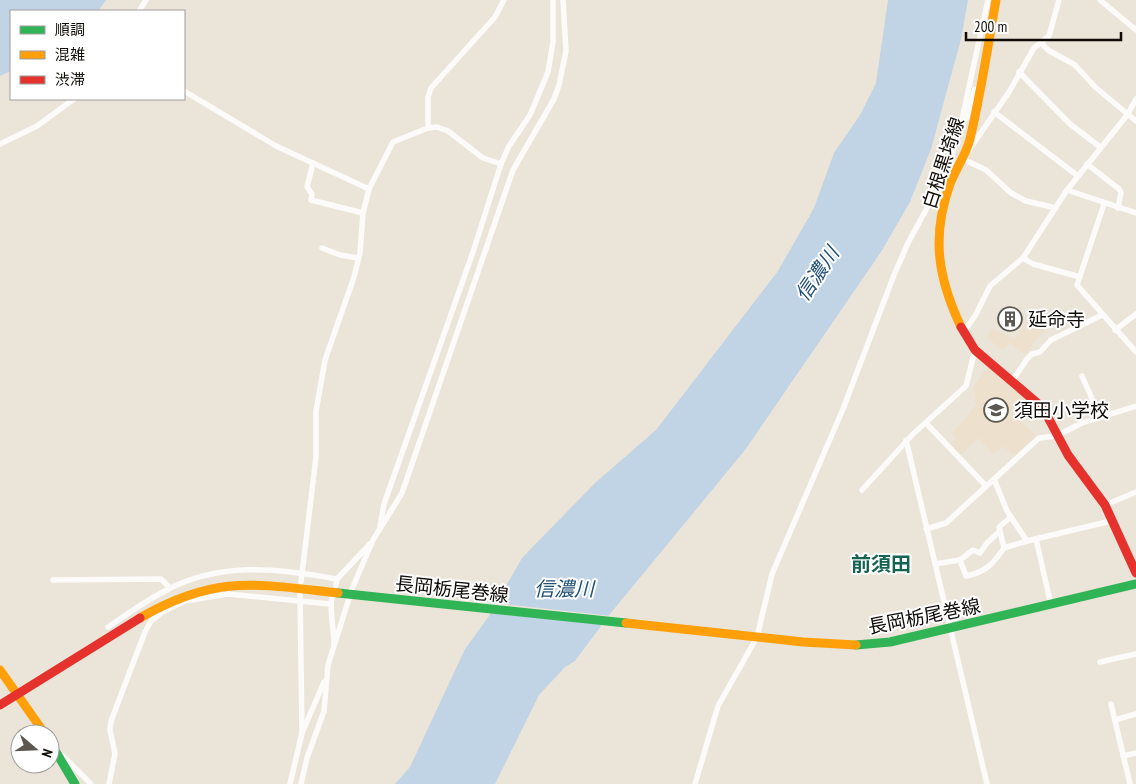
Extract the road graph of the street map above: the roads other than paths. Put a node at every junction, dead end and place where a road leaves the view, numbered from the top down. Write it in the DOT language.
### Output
graph roads {
  1 [pos="504,0"];
  2 [pos="553,0"];
  3 [pos="562,0"];
  4 [pos="988,0"];
  5 [pos="996,0"];
  6 [pos="1059,0"];
  7 [pos="1100,0"];
  8 [pos="1136,30"];
  9 [pos="1041,43"];
  10 [pos="1019,72"];
  11 [pos="981,87"];
  12 [pos="185,92"];
  13 [pos="1136,99"];
  14 [pos="73,100"];
  15 [pos="994,112"];
  16 [pos="1128,114"];
  17 [pos="962,121"];
  18 [pos="1136,121"];
  19 [pos="428,128"];
  20 [pos="0,144"];
  21 [pos="1100,147"];
  22 [pos="965,156"];
  23 [pos="313,163"];
  24 [pos="501,164"];
  25 [pos="1087,164"];
  26 [pos="1078,176"];
  27 [pos="369,189"];
  28 [pos="1067,190"];
  29 [pos="1104,204"];
  30 [pos="1056,208"];
  31 [pos="1118,208"];
  32 [pos="363,213"];
  33 [pos="1136,213"];
  34 [pos="322,248"];
  35 [pos="358,258"];
  36 [pos="1023,258"];
  37 [pos="1080,277"];
  38 [pos="1136,314"];
  39 [pos="1102,315"];
  40 [pos="1116,330"];
  41 [pos="963,333"];
  42 [pos="975,350"];
  43 [pos="1136,352"];
  44 [pos="1082,376"];
  45 [pos="1013,380"];
  46 [pos="1136,406"];
  47 [pos="1100,417"];
  48 [pos="926,423"];
  49 [pos="1056,436"];
  50 [pos="906,440"];
  51 [pos="994,479"];
  52 [pos="986,486"];
  53 [pos="862,490"];
  54 [pos="1136,492"];
  55 [pos="1105,505"];
  56 [pos="1011,517"];
  57 [pos="1111,521"];
  58 [pos="926,529"];
  59 [pos="380,531"];
  60 [pos="1000,531"];
  61 [pos="1036,539"];
  62 [pos="373,540"];
  63 [pos="1027,542"];
  64 [pos="1004,548"];
  65 [pos="960,560"];
  66 [pos="935,564"];
  67 [pos="303,573"];
  68 [pos="1136,573"];
  69 [pos="53,580"];
  70 [pos="301,582"];
  71 [pos="1136,584"];
  72 [pos="170,588"];
  73 [pos="300,593"];
  74 [pos="354,594"];
  75 [pos="332,597"];
  76 [pos="300,601"];
  77 [pos="330,604"];
  78 [pos="1051,605"];
  79 [pos="146,613"];
  80 [pos="108,627"];
  81 [pos="950,629"];
  82 [pos="752,637"];
  83 [pos="334,650"];
  84 [pos="1136,654"];
  85 [pos="1100,662"];
  86 [pos="0,670"];
  87 [pos="325,679"];
  88 [pos="16,695"];
  89 [pos="1111,704"];
  90 [pos="0,705"];
  91 [pos="1136,714"];
  92 [pos="1115,720"];
  93 [pos="37,724"];
  94 [pos="302,733"];
  95 [pos="60,753"];
  96 [pos="1136,753"];
  97 [pos="1123,756"];
  98 [pos="60,758"];
  99 [pos="75,784"];
  100 [pos="91,784"];
  101 [pos="109,784"];
  102 [pos="290,784"];
  103 [pos="301,784"];
  104 [pos="695,784"];
  105 [pos="987,784"];
  106 [pos="1130,784"];
  1 -- 19 [label="street"];
  2 -- 24 [label="street"];
  3 -- 59 [label="street"];
  4 -- 17 [label="street"];
  5 -- 11 [label="main road, 白根黒埼線"];
  6 -- 9 [label="street"];
  7 -- 8 [label="street"];
  9 -- 10 [label="street"];
  9 -- 16 [label="street"];
  10 -- 15 [label="street"];
  10 -- 21 [label="street"];
  11 -- 17 [label="street"];
  11 -- 22 [label="main road, 白根黒埼線"];
  12 -- 23 [label="street"];
  13 -- 16 [label="street"];
  14 -- 20 [label="street"];
  15 -- 22 [label="street"];
  15 -- 26 [label="street"];
  16 -- 18 [label="street"];
  16 -- 21 [label="street"];
  17 -- 82 [label="street"];
  19 -- 24 [label="street"];
  19 -- 27 [label="street"];
  21 -- 25 [label="street"];
  22 -- 30 [label="street"];
  22 -- 41 [label="main road, 白根黒埼線"];
  23 -- 27 [label="street"];
  23 -- 32 [label="street"];
  24 -- 59 [label="street"];
  25 -- 26 [label="street"];
  25 -- 31 [label="street"];
  26 -- 28 [label="street"];
  27 -- 32 [label="street"];
  28 -- 29 [label="street"];
  28 -- 30 [label="street"];
  29 -- 31 [label="street"];
  29 -- 37 [label="street"];
  30 -- 36 [label="street"];
  31 -- 33 [label="street"];
  32 -- 35 [label="street"];
  34 -- 35 [label="street"];
  35 -- 67 [label="street"];
  36 -- 37 [label="street"];
  36 -- 41 [label="street"];
  37 -- 39 [label="street"];
  38 -- 40 [label="street"];
  39 -- 40 [label="street"];
  39 -- 45 [label="street"];
  40 -- 43 [label="street"];
  41 -- 42 [label="main road, 白根黒埼線"];
  42 -- 45 [label="main road, 白根黒埼線"];
  42 -- 48 [label="street"];
  44 -- 47 [label="street"];
  45 -- 49 [label="main road, 白根黒埼線"];
  46 -- 47 [label="street"];
  47 -- 49 [label="street"];
  48 -- 50 [label="street"];
  48 -- 52 [label="street"];
  49 -- 51 [label="street"];
  49 -- 55 [label="main road, 白根黒埼線"];
  50 -- 53 [label="street"];
  50 -- 58 [label="street"];
  51 -- 52 [label="street"];
  51 -- 56 [label="street"];
  52 -- 58 [label="street"];
  54 -- 55 [label="street"];
  55 -- 57 [label="main road, 白根黒埼線"];
  56 -- 60 [label="street"];
  56 -- 63 [label="street"];
  57 -- 61 [label="street"];
  57 -- 68 [label="main road, 白根黒埼線"];
  58 -- 66 [label="street"];
  59 -- 62 [label="street"];
  60 -- 64 [label="street"];
  60 -- 65 [label="street"];
  61 -- 63 [label="street"];
  61 -- 78 [label="street"];
  62 -- 67 [label="street"];
  62 -- 74 [label="street"];
  63 -- 64 [label="street"];
  64 -- 65 [label="street"];
  65 -- 66 [label="street"];
  66 -- 81 [label="street"];
  67 -- 70 [label="street"];
  67 -- 72 [label="street"];
  69 -- 72 [label="street"];
  71 -- 78 [label="main road, 長岡栃尾巻線"];
  72 -- 79 [label="street"];
  73 -- 76 [label="street"];
  74 -- 79 [label="main road, 長岡栃尾巻線"];
  74 -- 82 [label="main road, 長岡栃尾巻線"];
  74 -- 83 [label="street"];
  75 -- 77 [label="street"];
  76 -- 77 [label="street"];
  76 -- 79 [label="street"];
  76 -- 94 [label="street"];
  77 -- 83 [label="street"];
  78 -- 81 [label="main road, 長岡栃尾巻線"];
  79 -- 80 [label="street"];
  79 -- 88 [label="main road, 長岡栃尾巻線"];
  79 -- 101 [label="street"];
  81 -- 82 [label="main road, 長岡栃尾巻線"];
  81 -- 105 [label="street"];
  82 -- 104 [label="street"];
  83 -- 87 [label="street"];
  84 -- 85 [label="street"];
  86 -- 88 [label="main road"];
  87 -- 94 [label="street"];
  87 -- 103 [label="street"];
  88 -- 90 [label="main road, 長岡栃尾巻線"];
  88 -- 93 [label="main road"];
  89 -- 92 [label="street"];
  91 -- 92 [label="street"];
  92 -- 97 [label="street"];
  94 -- 102 [label="street"];
  95 -- 100 [label="street"];
  96 -- 97 [label="street"];
  97 -- 106 [label="street"];
  98 -- 99 [label="main road"];
}
